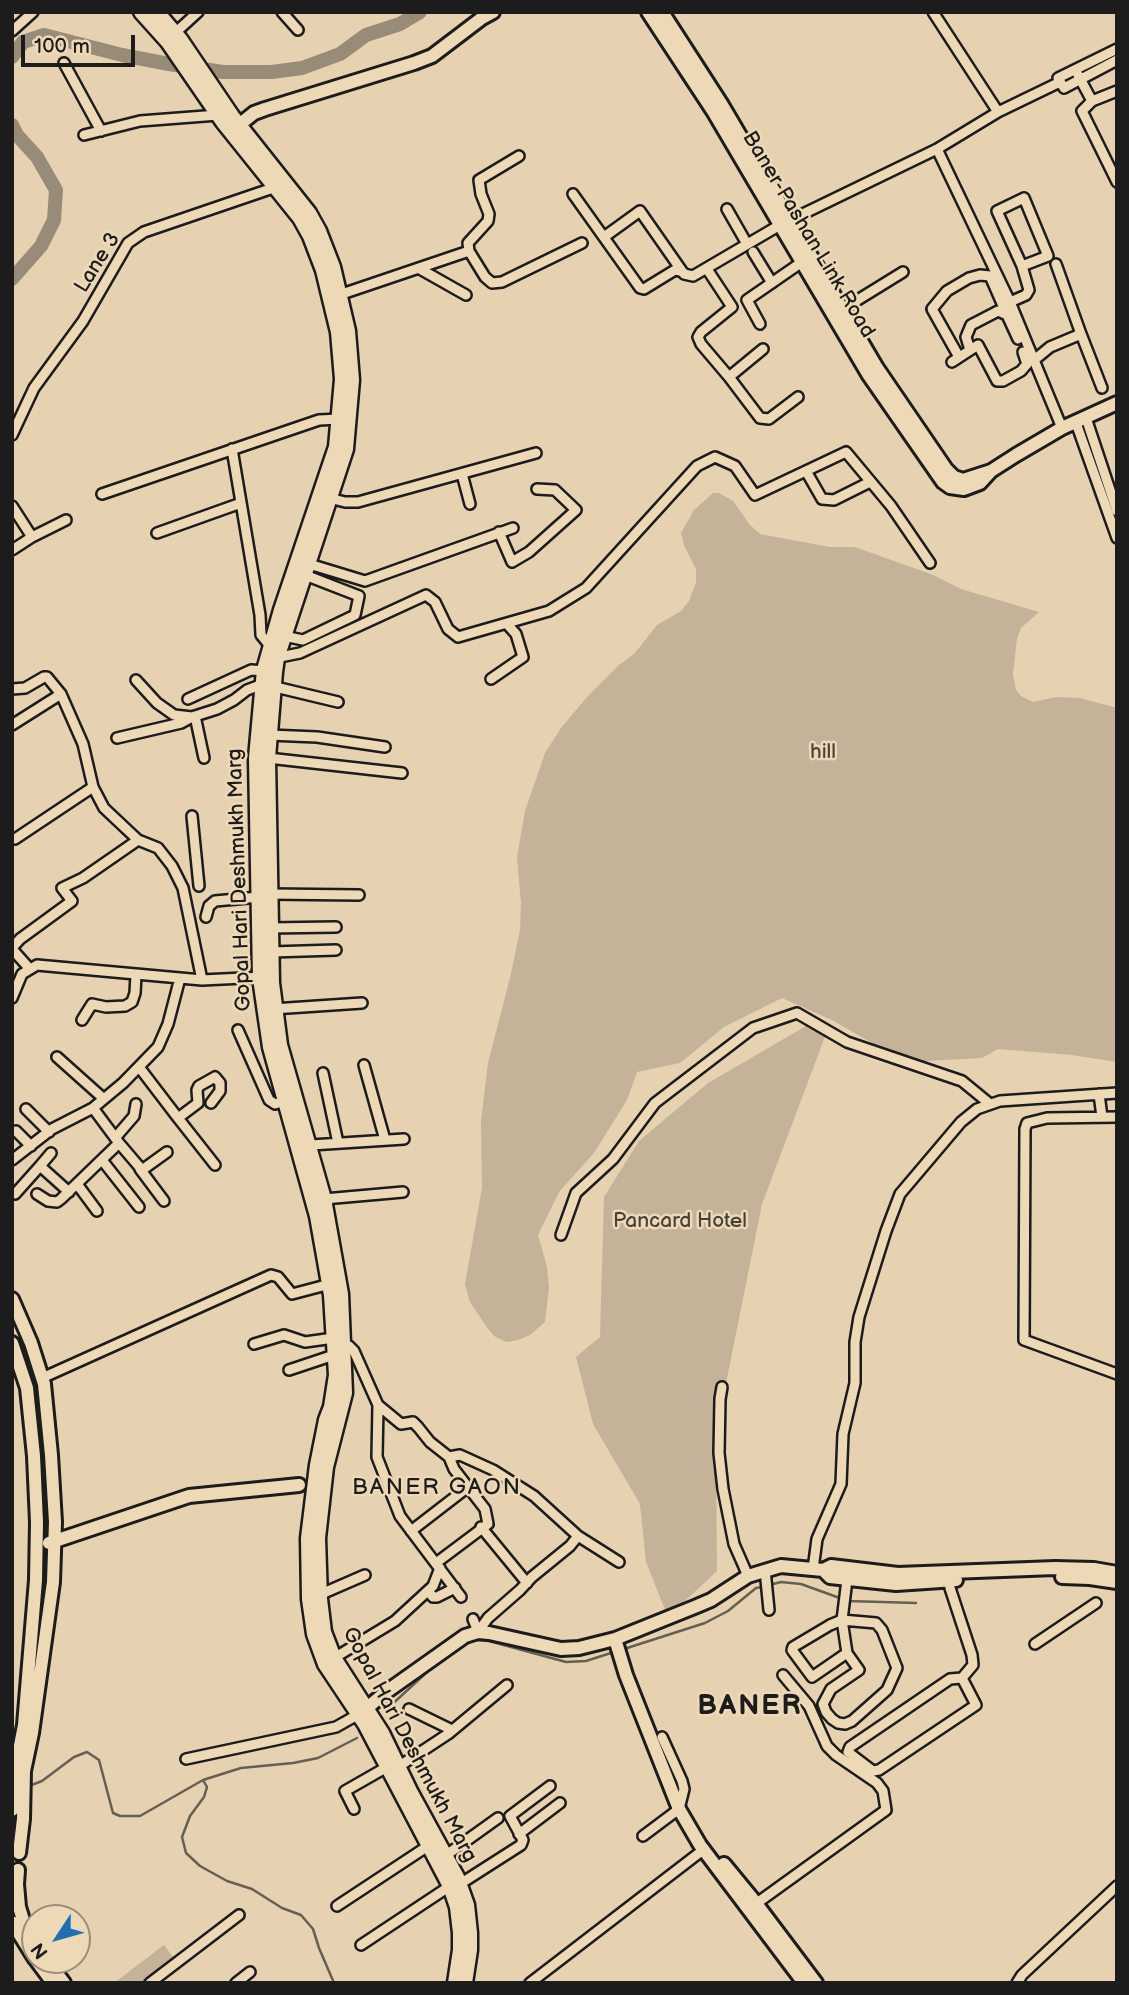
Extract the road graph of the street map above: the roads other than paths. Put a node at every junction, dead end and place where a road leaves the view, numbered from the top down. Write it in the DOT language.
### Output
graph roads {
  1 [pos="33,12"];
  2 [pos="141,12"];
  3 [pos="157,12"];
  4 [pos="198,12"];
  5 [pos="282,12"];
  6 [pos="649,12"];
  7 [pos="662,12"];
  8 [pos="933,12"];
  9 [pos="487,14"];
  10 [pos="298,30"];
  11 [pos="12,31"];
  12 [pos="174,38"];
  13 [pos="1117,48"];
  14 [pos="1117,60"];
  15 [pos="64,63"];
  16 [pos="1075,69"];
  17 [pos="1080,80"];
  18 [pos="1060,82"];
  19 [pos="204,83"];
  20 [pos="1117,91"];
  21 [pos="1092,101"];
  22 [pos="998,112"];
  23 [pos="218,114"];
  24 [pos="239,125"];
  25 [pos="101,131"];
  26 [pos="84,135"];
  27 [pos="937,149"];
  28 [pos="519,156"];
  29 [pos="1117,183"];
  30 [pos="276,187"];
  31 [pos="573,194"];
  32 [pos="727,209"];
  33 [pos="785,222"];
  34 [pos="604,237"];
  35 [pos="582,243"];
  36 [pos="750,248"];
  37 [pos="469,251"];
  38 [pos="802,262"];
  39 [pos="1056,264"];
  40 [pos="1022,266"];
  41 [pos="420,269"];
  42 [pos="707,269"];
  43 [pos="683,272"];
  44 [pos="903,272"];
  45 [pos="772,283"];
  46 [pos="466,295"];
  47 [pos="336,296"];
  48 [pos="1010,302"];
  49 [pos="843,309"];
  50 [pos="1007,315"];
  51 [pos="760,324"];
  52 [pos="1080,334"];
  53 [pos="763,349"];
  54 [pos="970,350"];
  55 [pos="1033,361"];
  56 [pos="729,377"];
  57 [pos="1102,388"];
  58 [pos="798,397"];
  59 [pos="1117,402"];
  60 [pos="339,419"];
  61 [pos="1081,421"];
  62 [pos="1062,428"];
  63 [pos="12,435"];
  64 [pos="232,449"];
  65 [pos="536,453"];
  66 [pos="806,471"];
  67 [pos="462,474"];
  68 [pos="945,474"];
  69 [pos="870,482"];
  70 [pos="1112,482"];
  71 [pos="537,489"];
  72 [pos="102,494"];
  73 [pos="329,498"];
  74 [pos="241,503"];
  75 [pos="470,503"];
  76 [pos="12,506"];
  77 [pos="1117,511"];
  78 [pos="66,520"];
  79 [pos="513,528"];
  80 [pos="499,532"];
  81 [pos="157,533"];
  82 [pos="32,537"];
  83 [pos="1117,538"];
  84 [pos="12,550"];
  85 [pos="930,563"];
  86 [pos="307,570"];
  87 [pos="507,624"];
  88 [pos="284,636"];
  89 [pos="270,667"];
  90 [pos="491,679"];
  91 [pos="136,680"];
  92 [pos="12,689"];
  93 [pos="61,694"];
  94 [pos="188,699"];
  95 [pos="338,702"];
  96 [pos="193,716"];
  97 [pos="12,725"];
  98 [pos="270,735"];
  99 [pos="117,738"];
  100 [pos="386,747"];
  101 [pos="204,758"];
  102 [pos="268,758"];
  103 [pos="402,773"];
  104 [pos="93,787"];
  105 [pos="192,816"];
  106 [pos="15,839"];
  107 [pos="138,840"];
  108 [pos="199,886"];
  109 [pos="264,895"];
  110 [pos="359,895"];
  111 [pos="206,917"];
  112 [pos="336,927"];
  113 [pos="269,928"];
  114 [pos="12,949"];
  115 [pos="336,950"];
  116 [pos="271,952"];
  117 [pos="29,968"];
  118 [pos="136,975"];
  119 [pos="266,977"];
  120 [pos="180,978"];
  121 [pos="202,980"];
  122 [pos="12,998"];
  123 [pos="362,1003"];
  124 [pos="269,1009"];
  125 [pos="82,1020"];
  126 [pos="238,1030"];
  127 [pos="57,1057"];
  128 [pos="364,1065"];
  129 [pos="139,1067"];
  130 [pos="323,1073"];
  131 [pos="1117,1093"];
  132 [pos="1099,1094"];
  133 [pos="104,1099"];
  134 [pos="285,1101"];
  135 [pos="211,1103"];
  136 [pos="136,1104"];
  137 [pos="990,1104"];
  138 [pos="93,1108"];
  139 [pos="26,1109"];
  140 [pos="1117,1116"];
  141 [pos="1102,1117"];
  142 [pos="178,1118"];
  143 [pos="16,1131"];
  144 [pos="49,1132"];
  145 [pos="404,1139"];
  146 [pos="117,1140"];
  147 [pos="385,1140"];
  148 [pos="338,1143"];
  149 [pos="311,1145"];
  150 [pos="31,1146"];
  151 [pos="167,1152"];
  152 [pos="51,1153"];
  153 [pos="12,1160"];
  154 [pos="102,1160"];
  155 [pos="215,1165"];
  156 [pos="40,1166"];
  157 [pos="140,1169"];
  158 [pos="77,1184"];
  159 [pos="69,1192"];
  160 [pos="403,1192"];
  161 [pos="15,1194"];
  162 [pos="37,1194"];
  163 [pos="324,1199"];
  164 [pos="164,1200"];
  165 [pos="139,1207"];
  166 [pos="97,1211"];
  167 [pos="561,1235"];
  168 [pos="330,1284"];
  169 [pos="12,1299"];
  170 [pos="12,1343"];
  171 [pos="254,1344"];
  172 [pos="337,1346"];
  173 [pos="289,1370"];
  174 [pos="1117,1374"];
  175 [pos="42,1378"];
  176 [pos="722,1387"];
  177 [pos="378,1405"];
  178 [pos="449,1457"];
  179 [pos="315,1484"];
  180 [pos="468,1488"];
  181 [pos="481,1527"];
  182 [pos="411,1531"];
  183 [pos="578,1535"];
  184 [pos="55,1541"];
  185 [pos="37,1547"];
  186 [pos="619,1562"];
  187 [pos="438,1565"];
  188 [pos="818,1570"];
  189 [pos="1117,1573"];
  190 [pos="365,1575"];
  191 [pos="748,1576"];
  192 [pos="949,1576"];
  193 [pos="847,1580"];
  194 [pos="766,1581"];
  195 [pos="1117,1582"];
  196 [pos="527,1583"];
  197 [pos="455,1588"];
  198 [pos="428,1591"];
  199 [pos="319,1595"];
  200 [pos="461,1597"];
  201 [pos="1096,1603"];
  202 [pos="769,1610"];
  203 [pos="473,1619"];
  204 [pos="842,1620"];
  205 [pos="478,1632"];
  206 [pos="615,1640"];
  207 [pos="1035,1644"];
  208 [pos="847,1653"];
  209 [pos="334,1658"];
  210 [pos="783,1675"];
  211 [pos="962,1678"];
  212 [pos="508,1685"];
  213 [pos="409,1709"];
  214 [pos="363,1711"];
  215 [pos="28,1729"];
  216 [pos="452,1730"];
  217 [pos="662,1737"];
  218 [pos="186,1759"];
  219 [pos="393,1767"];
  220 [pos="550,1786"];
  221 [pos="560,1804"];
  222 [pos="16,1807"];
  223 [pos="354,1809"];
  224 [pos="679,1809"];
  225 [pos="498,1818"];
  226 [pos="519,1834"];
  227 [pos="643,1836"];
  228 [pos="700,1844"];
  229 [pos="428,1846"];
  230 [pos="15,1850"];
  231 [pos="445,1856"];
  232 [pos="15,1873"];
  233 [pos="455,1885"];
  234 [pos="1117,1886"];
  235 [pos="15,1902"];
  236 [pos="757,1903"];
  237 [pos="337,1906"];
  238 [pos="239,1915"];
  239 [pos="360,1945"];
  240 [pos="250,1972"];
  241 [pos="150,1983"];
  242 [pos="236,1983"];
  243 [pos="455,1983"];
  244 [pos="465,1983"];
  245 [pos="530,1983"];
  246 [pos="804,1983"];
  247 [pos="816,1983"];
  248 [pos="1017,1983"];
  1 -- 11 [label="street"];
  2 -- 12 [label="main road, Gopal Hari Deshmukh Marg"];
  3 -- 12 [label="main road, Gopal Hari Deshmukh Marg"];
  4 -- 12 [label="street"];
  5 -- 10 [label="street"];
  6 -- 33 [label="street, Baner-Pashan Link Road"];
  7 -- 33 [label="street, Baner-Pashan Link Road"];
  8 -- 22 [label="street"];
  9 -- 24 [label="street"];
  12 -- 19 [label="main road, Gopal Hari Deshmukh Marg"];
  13 -- 16 [label="street"];
  14 -- 17 [label="street"];
  15 -- 25 [label="street"];
  16 -- 17 [label="street"];
  16 -- 18 [label="street"];
  17 -- 18 [label="street"];
  17 -- 21 [label="street"];
  18 -- 22 [label="street"];
  19 -- 23 [label="main road, Gopal Hari Deshmukh Marg"];
  19 -- 24 [label="main road, Gopal Hari Deshmukh Marg"];
  20 -- 21 [label="street"];
  21 -- 29 [label="street"];
  22 -- 27 [label="street"];
  23 -- 25 [label="street"];
  23 -- 30 [label="main road, Gopal Hari Deshmukh Marg"];
  24 -- 47 [label="main road, Gopal Hari Deshmukh Marg"];
  25 -- 26 [label="street"];
  27 -- 33 [label="street"];
  27 -- 48 [label="street"];
  28 -- 37 [label="street"];
  30 -- 47 [label="main road, Gopal Hari Deshmukh Marg"];
  30 -- 63 [label="street, Lane 3"];
  31 -- 34 [label="street"];
  32 -- 36 [label="street"];
  33 -- 36 [label="street"];
  33 -- 38 [label="street, Baner-Pashan Link Road"];
  33 -- 49 [label="street, Baner-Pashan Link Road"];
  34 -- 43 [label="street"];
  34 -- 43 [label="street"];
  35 -- 37 [label="street"];
  36 -- 42 [label="street"];
  36 -- 45 [label="street"];
  37 -- 41 [label="street"];
  38 -- 45 [label="street"];
  38 -- 68 [label="street, Baner-Pashan Link Road"];
  39 -- 52 [label="street"];
  40 -- 40 [label="street"];
  40 -- 48 [label="street"];
  41 -- 46 [label="street"];
  41 -- 47 [label="street"];
  42 -- 43 [label="street"];
  42 -- 56 [label="street"];
  44 -- 49 [label="street"];
  45 -- 51 [label="street"];
  47 -- 60 [label="main road, Gopal Hari Deshmukh Marg"];
  47 -- 73 [label="main road, Gopal Hari Deshmukh Marg"];
  48 -- 55 [label="street"];
  49 -- 68 [label="street, Baner-Pashan Link Road"];
  50 -- 54 [label="street"];
  50 -- 54 [label="street"];
  50 -- 54 [label="street"];
  52 -- 55 [label="street"];
  52 -- 57 [label="street"];
  53 -- 56 [label="street"];
  55 -- 62 [label="street"];
  56 -- 58 [label="street"];
  59 -- 61 [label="street"];
  60 -- 64 [label="street"];
  60 -- 89 [label="main road, Gopal Hari Deshmukh Marg"];
  61 -- 62 [label="street"];
  61 -- 70 [label="street"];
  61 -- 83 [label="street"];
  62 -- 68 [label="street"];
  64 -- 72 [label="street"];
  64 -- 74 [label="street"];
  65 -- 67 [label="street"];
  66 -- 69 [label="street"];
  66 -- 69 [label="street"];
  66 -- 87 [label="street"];
  67 -- 73 [label="street"];
  67 -- 75 [label="street"];
  69 -- 85 [label="street"];
  70 -- 77 [label="street"];
  71 -- 80 [label="street"];
  73 -- 86 [label="main road, Gopal Hari Deshmukh Marg"];
  74 -- 81 [label="street"];
  74 -- 89 [label="street"];
  76 -- 82 [label="street"];
  78 -- 82 [label="street"];
  79 -- 80 [label="street"];
  80 -- 86 [label="street"];
  82 -- 84 [label="street"];
  86 -- 88 [label="main road, Gopal Hari Deshmukh Marg"];
  86 -- 88 [label="street"];
  87 -- 89 [label="street"];
  87 -- 90 [label="street"];
  88 -- 89 [label="main road, Gopal Hari Deshmukh Marg"];
  89 -- 94 [label="street"];
  89 -- 95 [label="street"];
  89 -- 96 [label="street"];
  89 -- 98 [label="main road, Gopal Hari Deshmukh Marg"];
  89 -- 109 [label="main road, Gopal Hari Deshmukh Marg"];
  91 -- 96 [label="street"];
  92 -- 93 [label="street"];
  93 -- 97 [label="street"];
  93 -- 104 [label="street"];
  96 -- 99 [label="street"];
  96 -- 101 [label="street"];
  98 -- 100 [label="street"];
  98 -- 102 [label="main road, Gopal Hari Deshmukh Marg"];
  102 -- 103 [label="street"];
  102 -- 109 [label="main road, Gopal Hari Deshmukh Marg"];
  104 -- 106 [label="street"];
  104 -- 107 [label="street"];
  105 -- 108 [label="street"];
  107 -- 114 [label="street"];
  107 -- 121 [label="street"];
  109 -- 110 [label="street"];
  109 -- 111 [label="street"];
  109 -- 113 [label="main road, Gopal Hari Deshmukh Marg"];
  109 -- 119 [label="main road, Gopal Hari Deshmukh Marg"];
  112 -- 113 [label="street"];
  113 -- 116 [label="main road, Gopal Hari Deshmukh Marg"];
  114 -- 117 [label="street"];
  115 -- 116 [label="street"];
  116 -- 119 [label="main road, Gopal Hari Deshmukh Marg"];
  117 -- 118 [label="street"];
  117 -- 122 [label="street"];
  118 -- 120 [label="street"];
  118 -- 125 [label="street"];
  119 -- 121 [label="street"];
  119 -- 124 [label="main road, Gopal Hari Deshmukh Marg"];
  120 -- 121 [label="street"];
  120 -- 129 [label="street"];
  123 -- 124 [label="street"];
  124 -- 134 [label="main road, Gopal Hari Deshmukh Marg"];
  124 -- 149 [label="main road, Gopal Hari Deshmukh Marg"];
  126 -- 134 [label="street"];
  127 -- 133 [label="street"];
  128 -- 147 [label="street"];
  129 -- 133 [label="street"];
  129 -- 142 [label="street"];
  130 -- 148 [label="street"];
  131 -- 132 [label="street"];
  132 -- 137 [label="street"];
  132 -- 141 [label="street"];
  133 -- 138 [label="street"];
  134 -- 168 [label="main road, Gopal Hari Deshmukh Marg"];
  135 -- 142 [label="street"];
  136 -- 146 [label="street"];
  137 -- 167 [label="street"];
  137 -- 188 [label="street"];
  138 -- 144 [label="street"];
  138 -- 146 [label="street"];
  139 -- 144 [label="street"];
  140 -- 141 [label="street"];
  141 -- 174 [label="street"];
  142 -- 155 [label="street"];
  143 -- 150 [label="street"];
  144 -- 150 [label="street"];
  145 -- 147 [label="street"];
  146 -- 154 [label="street"];
  146 -- 157 [label="street"];
  147 -- 148 [label="street"];
  148 -- 149 [label="street"];
  149 -- 163 [label="main road, Gopal Hari Deshmukh Marg"];
  150 -- 153 [label="street"];
  151 -- 157 [label="street"];
  152 -- 156 [label="street"];
  154 -- 158 [label="street"];
  154 -- 165 [label="street"];
  156 -- 159 [label="street"];
  156 -- 161 [label="street"];
  157 -- 164 [label="street"];
  158 -- 159 [label="street"];
  158 -- 166 [label="street"];
  159 -- 162 [label="street"];
  160 -- 163 [label="street"];
  163 -- 172 [label="main road, Gopal Hari Deshmukh Marg"];
  168 -- 172 [label="main road, Gopal Hari Deshmukh Marg"];
  168 -- 175 [label="street"];
  169 -- 175 [label="street"];
  170 -- 185 [label="street"];
  171 -- 172 [label="street"];
  172 -- 173 [label="street"];
  172 -- 177 [label="street"];
  172 -- 179 [label="main road, Gopal Hari Deshmukh Marg"];
  175 -- 184 [label="street"];
  176 -- 191 [label="street"];
  177 -- 178 [label="street"];
  177 -- 182 [label="street"];
  178 -- 180 [label="street"];
  178 -- 183 [label="street"];
  179 -- 184 [label="street"];
  179 -- 199 [label="main road, Gopal Hari Deshmukh Marg"];
  179 -- 214 [label="main road, Gopal Hari Deshmukh Marg"];
  180 -- 181 [label="street"];
  180 -- 182 [label="street"];
  181 -- 187 [label="street"];
  181 -- 196 [label="street"];
  182 -- 187 [label="street"];
  183 -- 186 [label="street"];
  183 -- 196 [label="street"];
  184 -- 185 [label="street"];
  184 -- 215 [label="street"];
  185 -- 215 [label="street"];
  187 -- 197 [label="street"];
  187 -- 198 [label="street"];
  188 -- 192 [label="street"];
  188 -- 193 [label="street"];
  188 -- 194 [label="street"];
  189 -- 192 [label="street"];
  190 -- 199 [label="street"];
  191 -- 194 [label="street"];
  191 -- 206 [label="street"];
  192 -- 193 [label="street"];
  192 -- 195 [label="street"];
  192 -- 211 [label="street"];
  193 -- 204 [label="street"];
  194 -- 202 [label="street"];
  196 -- 205 [label="street"];
  197 -- 198 [label="street"];
  197 -- 200 [label="street"];
  198 -- 209 [label="street"];
  199 -- 209 [label="main road, Gopal Hari Deshmukh Marg"];
  201 -- 207 [label="street"];
  203 -- 205 [label="street"];
  204 -- 208 [label="street"];
  204 -- 208 [label="street"];
  204 -- 208 [label="street"];
  205 -- 206 [label="street"];
  205 -- 214 [label="street"];
  206 -- 224 [label="street"];
  209 -- 214 [label="main road, Gopal Hari Deshmukh Marg"];
  210 -- 236 [label="street"];
  211 -- 211 [label="street"];
  212 -- 216 [label="street"];
  213 -- 216 [label="street"];
  214 -- 218 [label="street"];
  214 -- 219 [label="main road, Gopal Hari Deshmukh Marg"];
  215 -- 222 [label="street"];
  216 -- 219 [label="street"];
  217 -- 224 [label="street"];
  219 -- 223 [label="street"];
  219 -- 229 [label="main road, Gopal Hari Deshmukh Marg"];
  219 -- 231 [label="main road, Gopal Hari Deshmukh Marg"];
  220 -- 226 [label="street"];
  221 -- 226 [label="street"];
  222 -- 230 [label="street"];
  224 -- 227 [label="street"];
  224 -- 228 [label="street"];
  225 -- 231 [label="street"];
  226 -- 233 [label="street"];
  228 -- 236 [label="street"];
  228 -- 245 [label="street"];
  228 -- 246 [label="street"];
  229 -- 233 [label="main road, Gopal Hari Deshmukh Marg"];
  229 -- 237 [label="street"];
  230 -- 232 [label="street"];
  231 -- 233 [label="main road, Gopal Hari Deshmukh Marg"];
  232 -- 235 [label="street"];
  233 -- 239 [label="street"];
  233 -- 243 [label="main road, Gopal Hari Deshmukh Marg"];
  233 -- 244 [label="main road, Gopal Hari Deshmukh Marg"];
  234 -- 248 [label="street"];
  236 -- 247 [label="street"];
  238 -- 241 [label="street"];
  240 -- 242 [label="street"];
}
